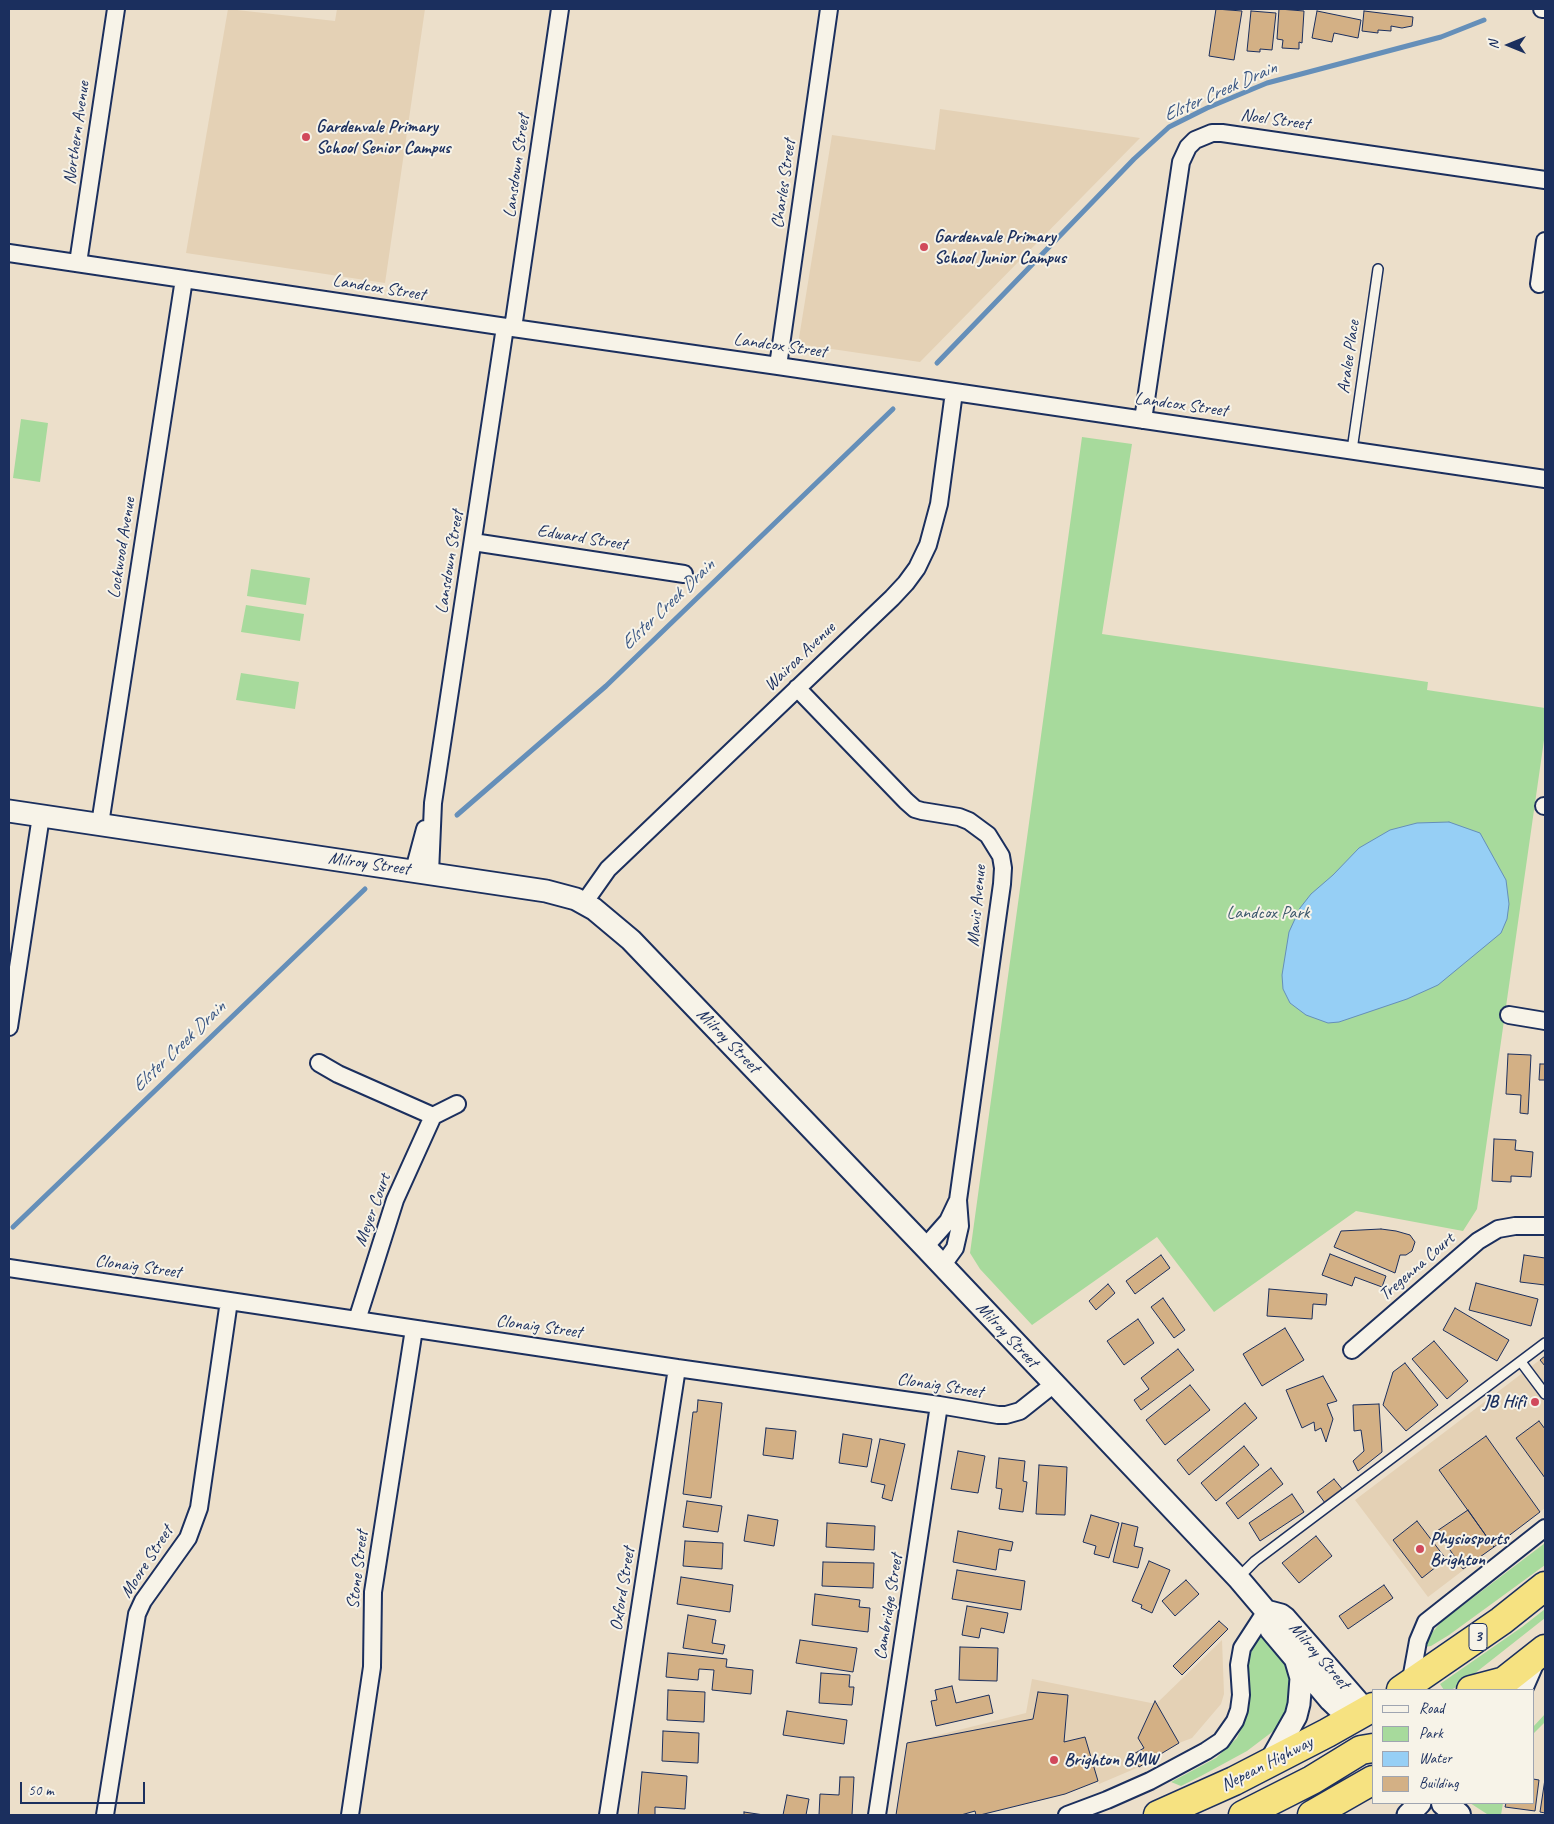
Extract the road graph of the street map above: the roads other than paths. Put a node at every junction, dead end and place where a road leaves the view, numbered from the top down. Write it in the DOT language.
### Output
graph roads {
  1 [pos="116,9"];
  2 [pos="560,9"];
  3 [pos="829,9"];
  4 [pos="1545,180"];
  5 [pos="1545,241"];
  6 [pos="9,253"];
  7 [pos="78,263"];
  8 [pos="1378,269"];
  9 [pos="184,279"];
  10 [pos="1539,284"];
  11 [pos="509,328"];
  12 [pos="778,366"];
  13 [pos="954,392"];
  14 [pos="1143,420"];
  15 [pos="1352,450"];
  16 [pos="1545,479"];
  17 [pos="473,542"];
  18 [pos="684,574"];
  19 [pos="797,688"];
  20 [pos="9,811"];
  21 [pos="41,816"];
  22 [pos="100,824"];
  23 [pos="422,872"];
  24 [pos="584,903"];
  25 [pos="1509,1015"];
  26 [pos="1545,1021"];
  27 [pos="9,1027"];
  28 [pos="319,1063"];
  29 [pos="457,1104"];
  30 [pos="433,1116"];
  31 [pos="958,1200"];
  32 [pos="1545,1226"];
  33 [pos="925,1247"];
  34 [pos="942,1266"];
  35 [pos="9,1268"];
  36 [pos="229,1301"];
  37 [pos="357,1320"];
  38 [pos="414,1329"];
  39 [pos="1545,1343"];
  40 [pos="1352,1350"];
  41 [pos="1521,1362"];
  42 [pos="677,1368"];
  43 [pos="1054,1384"];
  44 [pos="1545,1394"];
  45 [pos="939,1405"];
  46 [pos="1545,1528"];
  47 [pos="1238,1578"];
  48 [pos="1545,1586"];
  49 [pos="1266,1611"];
  50 [pos="1540,1653"];
  51 [pos="1296,1660"];
  52 [pos="1506,1687"];
  53 [pos="1408,1688"];
  54 [pos="1483,1689"];
  55 [pos="1367,1717"];
  56 [pos="1372,1748"];
  57 [pos="1265,1765"];
  58 [pos="1372,1781"];
  59 [pos="1419,1804"];
  60 [pos="1445,1804"];
  61 [pos="1252,1813"];
  62 [pos="104,1815"];
  63 [pos="350,1815"];
  64 [pos="608,1815"];
  65 [pos="877,1815"];
  66 [pos="1067,1815"];
  67 [pos="1158,1815"];
  68 [pos="1312,1815"];
  69 [pos="1408,1815"];
  70 [pos="1458,1815"];
  1 -- 7 [label="street, Northern Avenue"];
  2 -- 11 [label="street, Lansdown Street"];
  3 -- 12 [label="street, Charles Street"];
  4 -- 14 [label="street, Noel Street"];
  5 -- 10 [label="street"];
  6 -- 7 [label="street, Landcox Street"];
  7 -- 9 [label="street, Landcox Street"];
  8 -- 15 [label="lane, Aralee Place"];
  9 -- 11 [label="street, Landcox Street"];
  9 -- 22 [label="street, Lockwood Avenue"];
  11 -- 12 [label="street, Landcox Street"];
  11 -- 17 [label="street, Lansdown Street"];
  12 -- 13 [label="street, Landcox Street"];
  13 -- 14 [label="street, Landcox Street"];
  13 -- 19 [label="street, Wairoa Avenue"];
  14 -- 15 [label="street, Landcox Street"];
  15 -- 16 [label="street, Landcox Street"];
  17 -- 18 [label="street, Edward Street"];
  17 -- 23 [label="street, Lansdown Street"];
  19 -- 24 [label="street, Wairoa Avenue"];
  19 -- 31 [label="street, Mavis Avenue"];
  20 -- 21 [label="street, Milroy Street"];
  21 -- 22 [label="street, Milroy Street"];
  21 -- 27 [label="street"];
  22 -- 23 [label="street, Milroy Street"];
  23 -- 24 [label="street, Milroy Street"];
  24 -- 33 [label="street, Milroy Street"];
  25 -- 26 [label="street"];
  28 -- 30 [label="street"];
  29 -- 30 [label="street"];
  30 -- 37 [label="street, Meyer Court"];
  31 -- 33 [label="street, Mavis Avenue"];
  31 -- 34 [label="street, Mavis Avenue"];
  32 -- 40 [label="street, Tregenna Court"];
  33 -- 34 [label="street, Milroy Street"];
  34 -- 43 [label="street, Milroy Street"];
  35 -- 36 [label="street, Clonaig Street"];
  36 -- 37 [label="street, Clonaig Street"];
  36 -- 62 [label="street, Moore Street"];
  37 -- 38 [label="street, Clonaig Street"];
  38 -- 42 [label="street, Clonaig Street"];
  38 -- 63 [label="street, Stone Street"];
  39 -- 41 [label="lane"];
  41 -- 44 [label="lane"];
  41 -- 47 [label="lane"];
  42 -- 45 [label="street, Clonaig Street"];
  42 -- 64 [label="street, Oxford Street"];
  43 -- 45 [label="street, Clonaig Street"];
  43 -- 47 [label="street, Milroy Street"];
  45 -- 65 [label="street, Cambridge Street"];
  46 -- 53 [label="street"];
  47 -- 49 [label="street, Milroy Street"];
  48 -- 53 [label="highway, 3"];
  49 -- 51 [label="street, Milroy Street"];
  49 -- 55 [label="street, Milroy Street"];
  49 -- 66 [label="street"];
  50 -- 52 [label="highway"];
  51 -- 55 [label="street, Milroy Street"];
  51 -- 57 [label="street"];
  52 -- 54 [label="highway"];
  55 -- 57 [label="highway, Nepean Highway"];
  56 -- 61 [label="highway"];
  57 -- 61 [label="highway"];
  57 -- 67 [label="highway, Nepean Highway"];
  58 -- 68 [label="highway"];
  59 -- 69 [label="street"];
  60 -- 70 [label="main road"];
}
